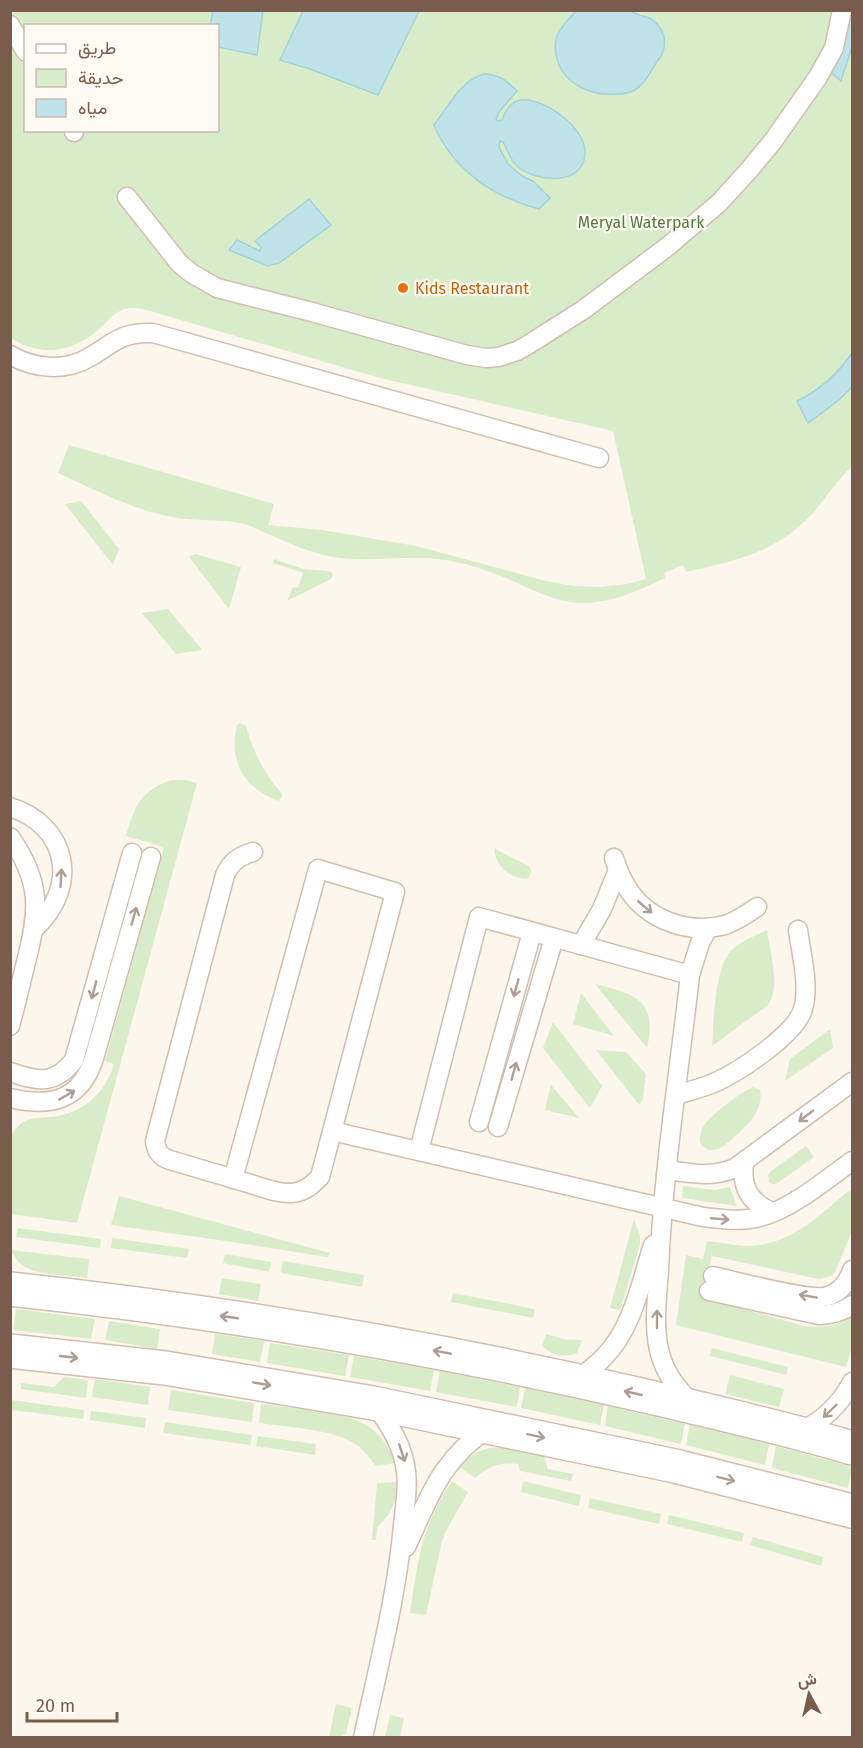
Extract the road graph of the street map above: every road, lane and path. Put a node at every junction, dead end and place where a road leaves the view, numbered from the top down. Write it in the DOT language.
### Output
graph roads {
  1 [pos="842,10"];
  2 [pos="10,25"];
  3 [pos="24,49"];
  4 [pos="126,197"];
  5 [pos="10,356"];
  6 [pos="599,458"];
  7 [pos="10,807"];
  8 [pos="10,837"];
  9 [pos="253,852"];
  10 [pos="132,853"];
  11 [pos="151,857"];
  12 [pos="757,907"];
  13 [pos="35,928"];
  14 [pos="708,928"];
  15 [pos="798,930"];
  16 [pos="532,932"];
  17 [pos="554,938"];
  18 [pos="581,945"];
  19 [pos="690,975"];
  20 [pos="10,1026"];
  21 [pos="10,1072"];
  22 [pos="851,1083"];
  23 [pos="676,1095"];
  24 [pos="10,1098"];
  25 [pos="479,1122"];
  26 [pos="498,1127"];
  27 [pos="332,1131"];
  28 [pos="419,1150"];
  29 [pos="852,1161"];
  30 [pos="744,1162"];
  31 [pos="667,1170"];
  32 [pos="232,1179"];
  33 [pos="772,1212"];
  34 [pos="662,1214"];
  35 [pos="852,1270"];
  36 [pos="12,1287"];
  37 [pos="852,1305"];
  38 [pos="10,1351"];
  39 [pos="576,1380"];
  40 [pos="852,1382"];
  41 [pos="373,1403"];
  42 [pos="695,1408"];
  43 [pos="491,1426"];
  44 [pos="799,1432"];
  45 [pos="852,1448"];
  46 [pos="852,1511"];
  47 [pos="400,1560"];
  48 [pos="363,1737"];
  1 -- 4 [label="lane"];
  2 -- 3 [label="lane"];
  5 -- 6 [label="lane"];
  13 -- 7 [label="lane, one-way"];
  8 -- 13 [label="lane"];
  9 -- 32 [label="lane"];
  10 -- 21 [label="lane, one-way"];
  24 -- 11 [label="lane, one-way"];
  12 -- 14 [label="lane"];
  13 -- 20 [label="lane"];
  18 -- 14 [label="lane, one-way"];
  14 -- 19 [label="lane"];
  15 -- 23 [label="lane"];
  16 -- 17 [label="lane"];
  16 -- 25 [label="lane, one-way"];
  16 -- 28 [label="lane"];
  17 -- 18 [label="lane"];
  26 -- 17 [label="lane, one-way"];
  18 -- 19 [label="lane"];
  19 -- 23 [label="lane"];
  22 -- 30 [label="lane, one-way"];
  23 -- 31 [label="lane"];
  27 -- 28 [label="lane"];
  27 -- 32 [label="lane"];
  27 -- 32 [label="lane"];
  28 -- 34 [label="lane"];
  29 -- 33 [label="lane"];
  30 -- 31 [label="lane"];
  30 -- 33 [label="lane"];
  31 -- 34 [label="lane"];
  34 -- 33 [label="lane, one-way"];
  34 -- 39 [label="lane"];
  42 -- 34 [label="lane, one-way"];
  35 -- 37 [label="lane, one-way"];
  39 -- 36 [label="street, one-way"];
  38 -- 41 [label="street, one-way"];
  42 -- 39 [label="street, one-way"];
  40 -- 44 [label="lane, one-way"];
  41 -- 43 [label="street"];
  41 -- 47 [label="lane, one-way"];
  42 -- 44 [label="street"];
  43 -- 46 [label="street, one-way"];
  43 -- 47 [label="lane"];
  44 -- 45 [label="street"];
  47 -- 48 [label="lane"];
}
